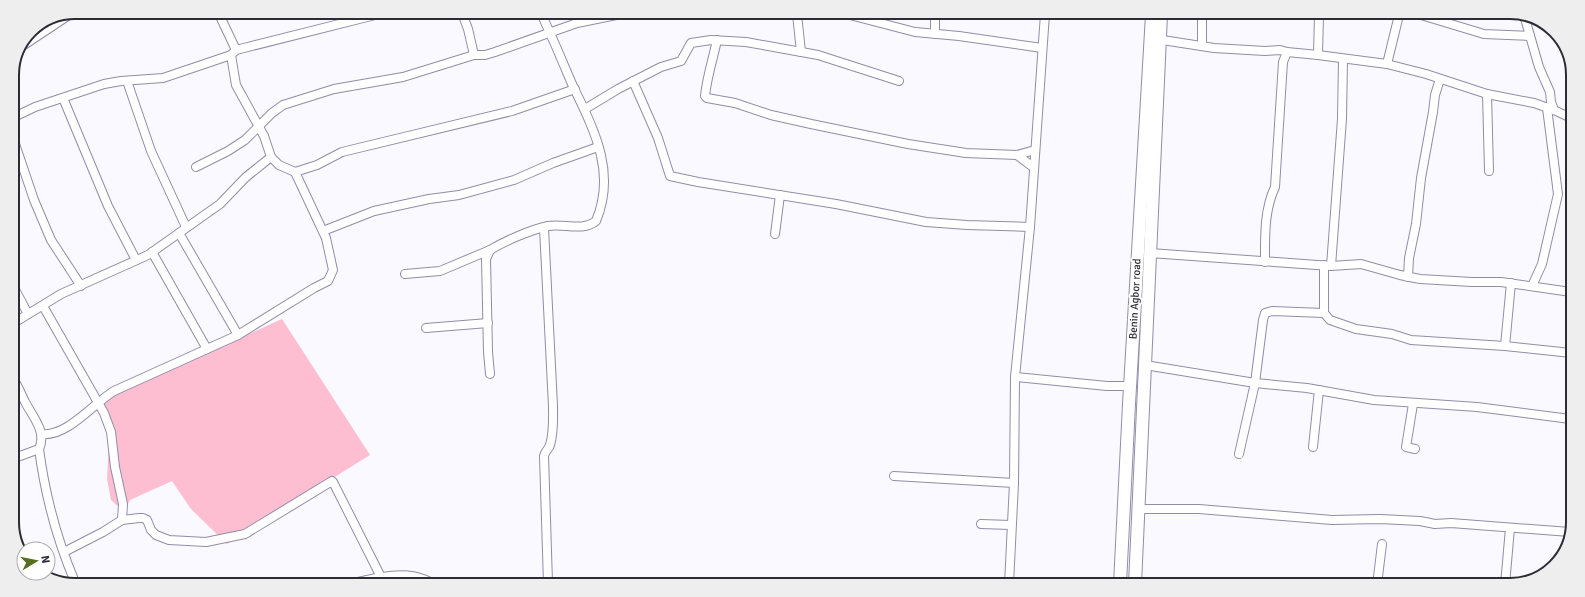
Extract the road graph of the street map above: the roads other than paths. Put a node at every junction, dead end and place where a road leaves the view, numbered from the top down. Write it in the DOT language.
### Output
graph roads {
  1 [pos="221,19"];
  2 [pos="360,19"];
  3 [pos="464,19"];
  4 [pos="544,19"];
  5 [pos="597,19"];
  6 [pos="798,19"];
  7 [pos="876,19"];
  8 [pos="935,19"];
  9 [pos="1045,19"];
  10 [pos="1153,19"];
  11 [pos="1160,19"];
  12 [pos="1202,19"];
  13 [pos="1319,19"];
  14 [pos="1398,19"];
  15 [pos="1434,19"];
  16 [pos="59,21"];
  17 [pos="1526,21"];
  18 [pos="550,33"];
  19 [pos="935,34"];
  20 [pos="1530,36"];
  21 [pos="1155,39"];
  22 [pos="718,40"];
  23 [pos="31,41"];
  24 [pos="1202,46"];
  25 [pos="1042,48"];
  26 [pos="233,52"];
  27 [pos="801,52"];
  28 [pos="1287,52"];
  29 [pos="474,55"];
  30 [pos="1318,55"];
  31 [pos="1343,59"];
  32 [pos="1387,64"];
  33 [pos="1440,79"];
  34 [pos="899,80"];
  35 [pos="127,81"];
  36 [pos="633,82"];
  37 [pos="575,89"];
  38 [pos="1487,94"];
  39 [pos="63,98"];
  40 [pos="1549,107"];
  41 [pos="585,109"];
  42 [pos="19,115"];
  43 [pos="1566,116"];
  44 [pos="258,126"];
  45 [pos="598,147"];
  46 [pos="1035,150"];
  47 [pos="1017,155"];
  48 [pos="19,156"];
  49 [pos="271,157"];
  50 [pos="196,167"];
  51 [pos="1034,167"];
  52 [pos="1489,171"];
  53 [pos="295,172"];
  54 [pos="780,194"];
  55 [pos="186,227"];
  56 [pos="1030,227"];
  57 [pos="544,228"];
  58 [pos="323,230"];
  59 [pos="179,233"];
  60 [pos="775,234"];
  61 [pos="490,250"];
  62 [pos="152,252"];
  63 [pos="1150,253"];
  64 [pos="136,260"];
  65 [pos="1265,262"];
  66 [pos="1328,265"];
  67 [pos="405,274"];
  68 [pos="1408,277"];
  69 [pos="1511,284"];
  70 [pos="81,286"];
  71 [pos="1532,286"];
  72 [pos="1566,291"];
  73 [pos="19,297"];
  74 [pos="43,306"];
  75 [pos="1324,313"];
  76 [pos="28,314"];
  77 [pos="19,320"];
  78 [pos="488,323"];
  79 [pos="426,328"];
  80 [pos="238,335"];
  81 [pos="1505,346"];
  82 [pos="208,349"];
  83 [pos="1566,352"];
  84 [pos="1145,365"];
  85 [pos="490,374"];
  86 [pos="1015,377"];
  87 [pos="1255,383"];
  88 [pos="1130,386"];
  89 [pos="19,389"];
  90 [pos="1319,390"];
  91 [pos="98,404"];
  92 [pos="1413,404"];
  93 [pos="1566,418"];
  94 [pos="42,434"];
  95 [pos="1313,447"];
  96 [pos="39,449"];
  97 [pos="1415,449"];
  98 [pos="1240,454"];
  99 [pos="19,456"];
  100 [pos="894,476"];
  101 [pos="1014,482"];
  102 [pos="1138,509"];
  103 [pos="122,520"];
  104 [pos="981,524"];
  105 [pos="1011,525"];
  106 [pos="1510,528"];
  107 [pos="1565,532"];
  108 [pos="1382,544"];
  109 [pos="64,552"];
  110 [pos="71,578"];
  111 [pos="381,578"];
  112 [pos="388,578"];
  113 [pos="420,578"];
  114 [pos="548,578"];
  115 [pos="1009,578"];
  116 [pos="1120,578"];
  117 [pos="1135,578"];
  118 [pos="1378,578"];
  119 [pos="1506,578"];
  1 -- 26 [label="street"];
  2 -- 26 [label="street"];
  3 -- 29 [label="street"];
  4 -- 18 [label="street"];
  5 -- 18 [label="street"];
  6 -- 27 [label="street"];
  7 -- 19 [label="street"];
  8 -- 19 [label="street"];
  9 -- 25 [label="street"];
  10 -- 21 [label="highway, Benin Agbor road"];
  11 -- 21 [label="highway, Benin Agbor road"];
  12 -- 24 [label="street"];
  13 -- 30 [label="street"];
  14 -- 32 [label="street"];
  15 -- 20 [label="street"];
  16 -- 23 [label="street"];
  17 -- 20 [label="street"];
  18 -- 29 [label="street"];
  18 -- 37 [label="street"];
  19 -- 25 [label="street"];
  20 -- 40 [label="street"];
  21 -- 24 [label="street"];
  21 -- 63 [label="highway, Benin Agbor road"];
  21 -- 88 [label="highway, Benin Agbor road"];
  22 -- 27 [label="street"];
  22 -- 36 [label="street"];
  22 -- 47 [label="street"];
  24 -- 28 [label="street"];
  25 -- 46 [label="street"];
  26 -- 35 [label="street"];
  26 -- 44 [label="street"];
  27 -- 34 [label="street"];
  28 -- 30 [label="street"];
  28 -- 65 [label="street"];
  29 -- 44 [label="street"];
  30 -- 31 [label="street"];
  31 -- 32 [label="street"];
  31 -- 66 [label="street"];
  32 -- 33 [label="street"];
  33 -- 38 [label="street"];
  33 -- 68 [label="street"];
  35 -- 39 [label="street"];
  35 -- 55 [label="street"];
  36 -- 41 [label="street"];
  36 -- 54 [label="street"];
  37 -- 41 [label="street"];
  37 -- 53 [label="street"];
  38 -- 40 [label="street"];
  38 -- 52 [label="street"];
  39 -- 42 [label="street"];
  39 -- 64 [label="street"];
  40 -- 43 [label="street"];
  40 -- 71 [label="street"];
  41 -- 45 [label="street"];
  44 -- 49 [label="street"];
  44 -- 50 [label="street"];
  45 -- 57 [label="street"];
  45 -- 58 [label="street"];
  46 -- 47 [label="street"];
  46 -- 51 [label="street"];
  47 -- 51 [label="street"];
  48 -- 70 [label="street"];
  49 -- 53 [label="street"];
  49 -- 55 [label="street"];
  51 -- 56 [label="street"];
  53 -- 58 [label="street"];
  54 -- 56 [label="street"];
  54 -- 60 [label="street"];
  55 -- 59 [label="street"];
  56 -- 86 [label="street"];
  57 -- 61 [label="street"];
  57 -- 114 [label="street"];
  58 -- 80 [label="street"];
  59 -- 62 [label="street"];
  59 -- 80 [label="street"];
  61 -- 67 [label="street"];
  61 -- 78 [label="street"];
  62 -- 64 [label="street"];
  62 -- 82 [label="street"];
  63 -- 65 [label="street"];
  63 -- 84 [label="highway, Benin Agbor road"];
  64 -- 70 [label="street"];
  65 -- 66 [label="street"];
  66 -- 68 [label="street"];
  66 -- 75 [label="street"];
  68 -- 69 [label="street"];
  69 -- 71 [label="street"];
  69 -- 81 [label="street"];
  70 -- 74 [label="street"];
  71 -- 72 [label="street"];
  73 -- 76 [label="street"];
  74 -- 76 [label="street"];
  74 -- 91 [label="street"];
  75 -- 81 [label="street"];
  75 -- 87 [label="street"];
  76 -- 77 [label="street"];
  78 -- 79 [label="street"];
  78 -- 85 [label="street"];
  80 -- 82 [label="street"];
  81 -- 83 [label="street"];
  82 -- 91 [label="street"];
  84 -- 87 [label="street"];
  84 -- 102 [label="highway, Benin Agbor road"];
  86 -- 88 [label="street"];
  86 -- 101 [label="street"];
  87 -- 90 [label="street"];
  87 -- 98 [label="street"];
  88 -- 116 [label="highway, Benin Agbor road"];
  89 -- 94 [label="street"];
  90 -- 92 [label="street"];
  90 -- 95 [label="street"];
  91 -- 94 [label="street"];
  91 -- 103 [label="street"];
  92 -- 93 [label="street"];
  92 -- 97 [label="street"];
  94 -- 96 [label="street"];
  96 -- 99 [label="street"];
  96 -- 109 [label="street"];
  100 -- 101 [label="street"];
  101 -- 105 [label="street"];
  102 -- 106 [label="street"];
  102 -- 117 [label="highway, Benin Agbor road"];
  103 -- 109 [label="street"];
  103 -- 111 [label="street"];
  104 -- 105 [label="street"];
  105 -- 115 [label="street"];
  106 -- 107 [label="street"];
  106 -- 119 [label="street"];
  108 -- 118 [label="street"];
  109 -- 110 [label="street"];
  112 -- 113 [label="street"];
}
